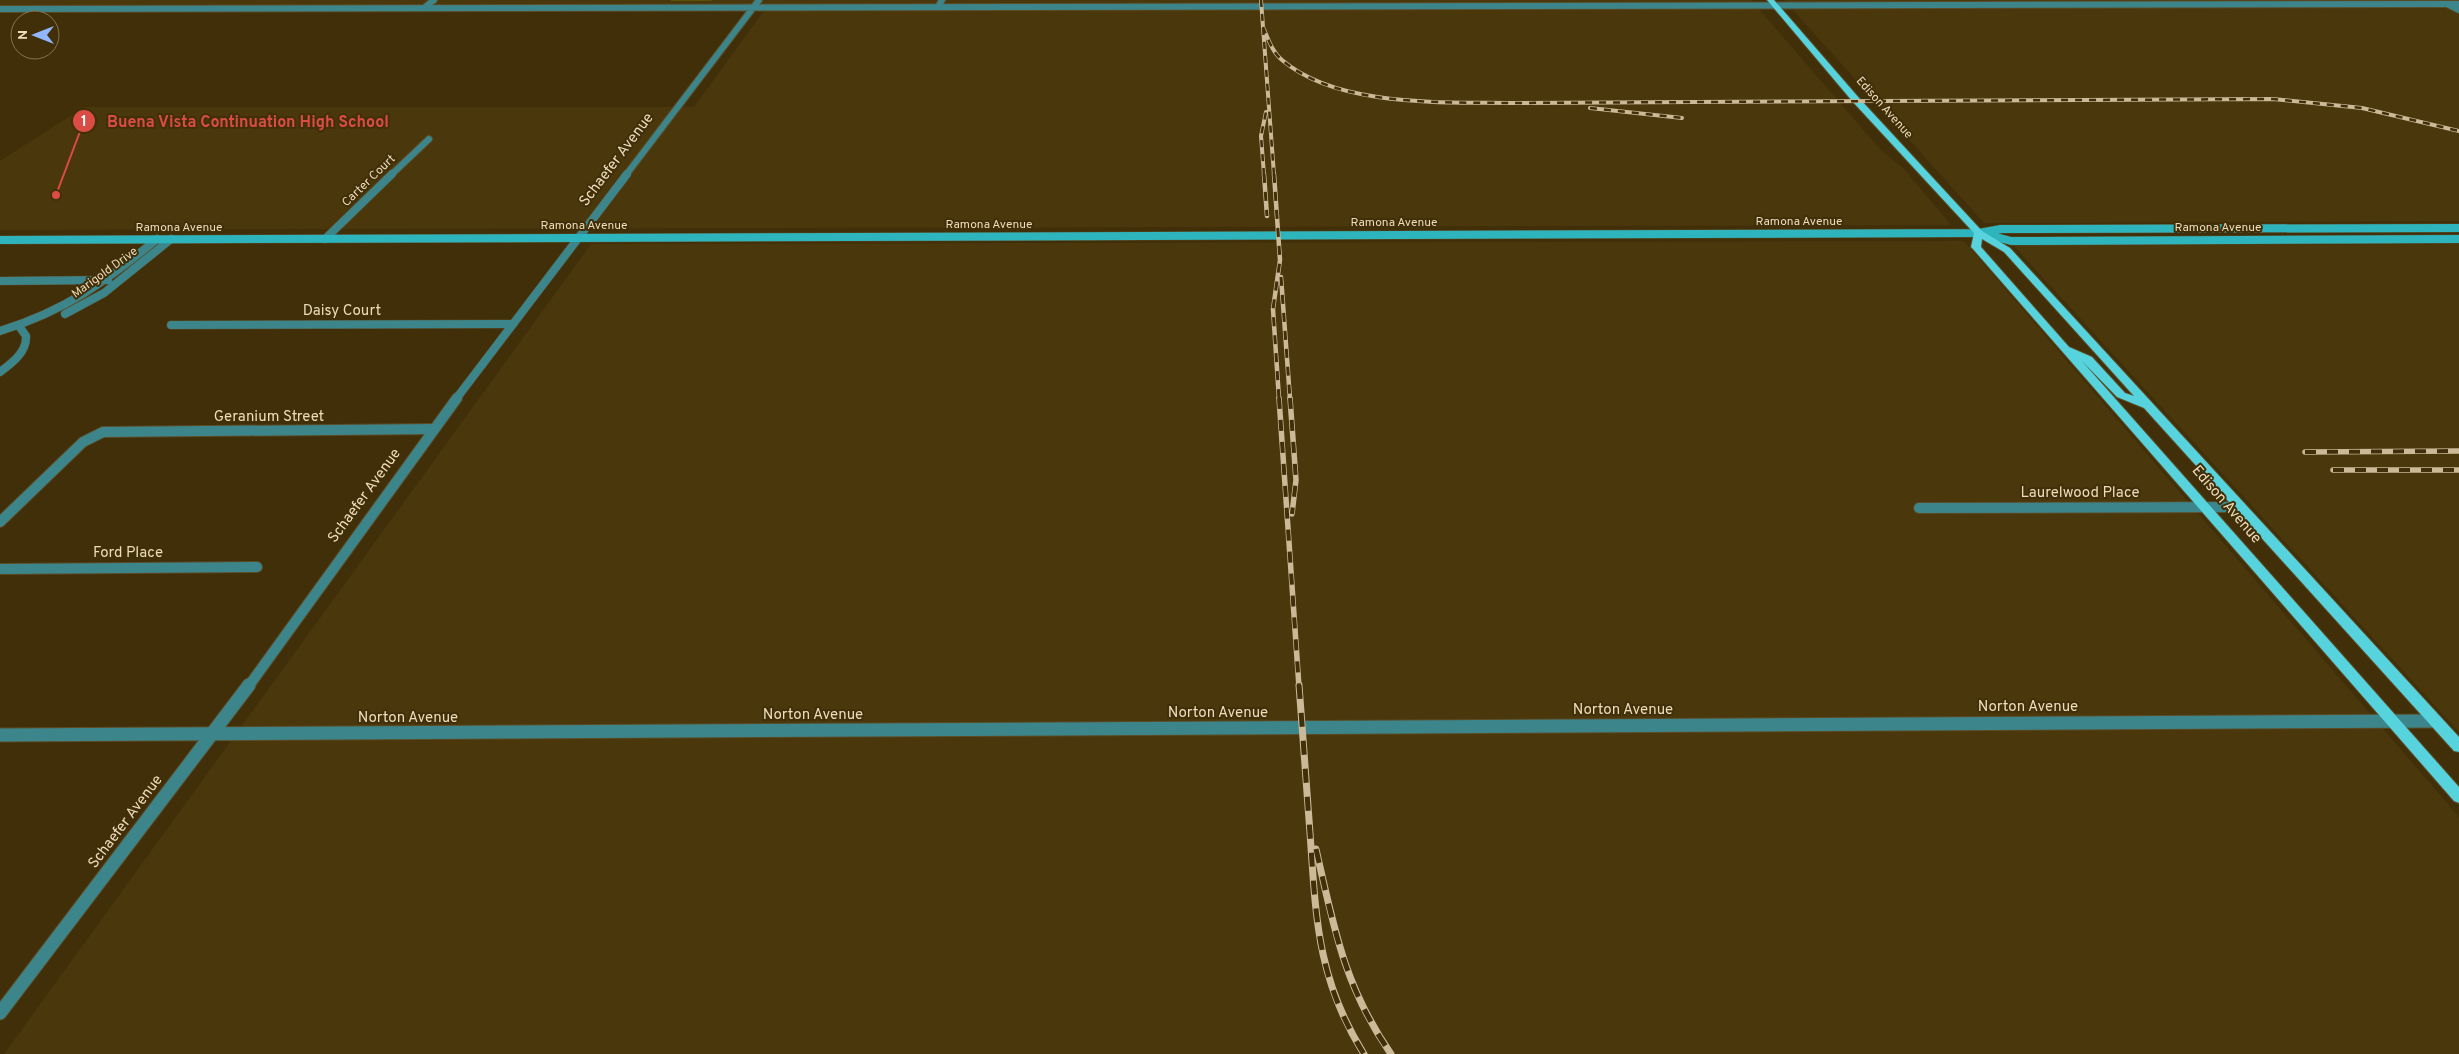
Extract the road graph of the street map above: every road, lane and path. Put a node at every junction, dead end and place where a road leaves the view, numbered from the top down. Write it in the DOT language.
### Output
graph roads {
  1 [pos="434,0"];
  2 [pos="759,0"];
  3 [pos="942,0"];
  4 [pos="1772,2"];
  5 [pos="2447,4"];
  6 [pos="2459,4"];
  7 [pos="938,7"];
  8 [pos="424,8"];
  9 [pos="753,8"];
  10 [pos="0,9"];
  11 [pos="2459,10"];
  12 [pos="429,139"];
  13 [pos="2459,228"];
  14 [pos="1979,233"];
  15 [pos="580,237"];
  16 [pos="2459,238"];
  17 [pos="157,239"];
  18 [pos="170,239"];
  19 [pos="325,239"];
  20 [pos="0,240"];
  21 [pos="108,280"];
  22 [pos="0,281"];
  23 [pos="513,324"];
  24 [pos="171,325"];
  25 [pos="20,328"];
  26 [pos="0,331"];
  27 [pos="2066,349"];
  28 [pos="0,372"];
  29 [pos="2148,406"];
  30 [pos="434,429"];
  31 [pos="2205,507"];
  32 [pos="2241,507"];
  33 [pos="1919,508"];
  34 [pos="0,522"];
  35 [pos="257,567"];
  36 [pos="0,569"];
  37 [pos="2392,721"];
  38 [pos="2435,721"];
  39 [pos="0,735"];
  40 [pos="213,735"];
  41 [pos="2459,747"];
  42 [pos="2459,797"];
  43 [pos="0,1013"];
  1 -- 8 [label="street"];
  2 -- 9 [label="street, Schaefer Avenue"];
  3 -- 7 [label="street"];
  4 -- 5 [label="street"];
  4 -- 7 [label="street"];
  4 -- 14 [label="main road, Edison Avenue"];
  5 -- 6 [label="street"];
  5 -- 11 [label="street"];
  7 -- 9 [label="street"];
  8 -- 9 [label="street"];
  8 -- 10 [label="street"];
  9 -- 15 [label="street, Schaefer Avenue"];
  12 -- 19 [label="street, Carter Court"];
  13 -- 14 [label="main road, Ramona Avenue"];
  14 -- 15 [label="main road, Ramona Avenue"];
  14 -- 16 [label="main road, Ramona Avenue"];
  14 -- 27 [label="main road, Edison Avenue"];
  14 -- 29 [label="main road, Edison Avenue"];
  15 -- 19 [label="main road, Ramona Avenue"];
  15 -- 23 [label="street, Schaefer Avenue"];
  17 -- 18 [label="main road, Ramona Avenue"];
  17 -- 20 [label="main road, Ramona Avenue"];
  17 -- 21 [label="street, Marigold Drive"];
  18 -- 19 [label="main road, Ramona Avenue"];
  18 -- 25 [label="street, Marigold Drive"];
  21 -- 22 [label="street"];
  21 -- 25 [label="street, Marigold Drive"];
  23 -- 24 [label="street, Daisy Court"];
  23 -- 30 [label="street, Schaefer Avenue"];
  25 -- 26 [label="street"];
  25 -- 28 [label="street"];
  27 -- 29 [label="main road"];
  27 -- 31 [label="main road, Edison Avenue"];
  29 -- 32 [label="main road, Edison Avenue"];
  30 -- 34 [label="street, Geranium Street"];
  30 -- 40 [label="street, Schaefer Avenue"];
  31 -- 32 [label="street, Laurelwood Place"];
  31 -- 33 [label="street, Laurelwood Place"];
  31 -- 37 [label="main road, Edison Avenue"];
  32 -- 38 [label="main road, Edison Avenue"];
  35 -- 36 [label="street, Ford Place"];
  37 -- 38 [label="street, Norton Avenue"];
  37 -- 40 [label="street, Norton Avenue"];
  37 -- 42 [label="main road, Edison Avenue"];
  38 -- 41 [label="main road, Edison Avenue"];
  39 -- 40 [label="street, Norton Avenue"];
  40 -- 43 [label="street, Schaefer Avenue"];
}
